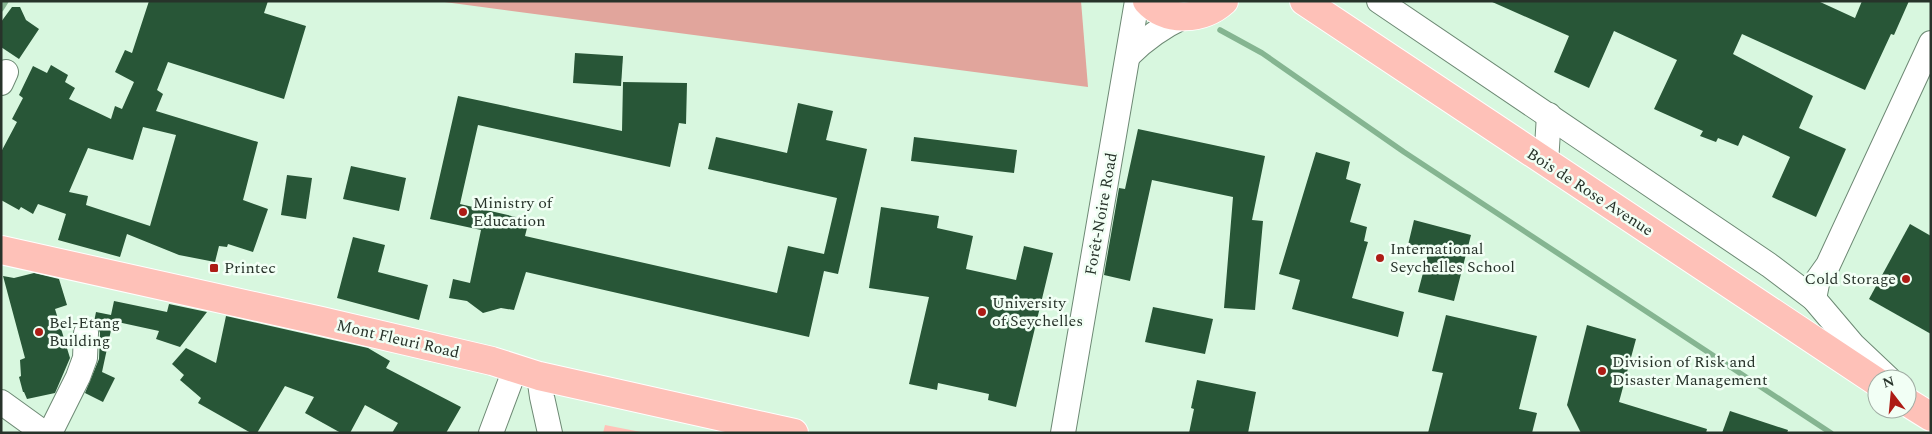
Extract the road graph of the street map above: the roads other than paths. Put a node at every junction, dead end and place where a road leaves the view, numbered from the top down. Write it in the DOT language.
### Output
graph roads {
  1 [pos="1137,1"];
  2 [pos="1147,1"];
  3 [pos="1224,1"];
  4 [pos="1304,1"];
  5 [pos="1379,1"];
  6 [pos="1183,16"];
  7 [pos="1931,43"];
  8 [pos="1129,55"];
  9 [pos="1549,115"];
  10 [pos="1546,163"];
  11 [pos="1,250"];
  12 [pos="1769,265"];
  13 [pos="1828,265"];
  14 [pos="1814,299"];
  15 [pos="86,333"];
  16 [pos="1878,369"];
  17 [pos="527,372"];
  18 [pos="1867,375"];
  19 [pos="1,402"];
  20 [pos="44,433"];
  21 [pos="50,433"];
  22 [pos="491,433"];
  23 [pos="550,433"];
  24 [pos="794,433"];
  25 [pos="1063,433"];
  1 -- 8 [label="street, Forêt-Noire Road"];
  2 -- 6 [label="main road"];
  3 -- 6 [label="main road"];
  4 -- 10 [label="main road, Bois de Rose Avenue"];
  5 -- 9 [label="street"];
  6 -- 8 [label="street"];
  7 -- 13 [label="street"];
  8 -- 25 [label="street, Forêt-Noire Road"];
  9 -- 10 [label="street"];
  9 -- 12 [label="street"];
  10 -- 18 [label="main road, Bois de Rose Avenue"];
  11 -- 17 [label="main road, Mont Fleuri Road"];
  12 -- 13 [label="street"];
  12 -- 14 [label="street"];
  13 -- 14 [label="street"];
  14 -- 16 [label="street"];
  15 -- 21 [label="street"];
  17 -- 22 [label="street"];
  17 -- 23 [label="street"];
  17 -- 24 [label="main road, Mont Fleuri Road"];
  19 -- 20 [label="street"];
}
